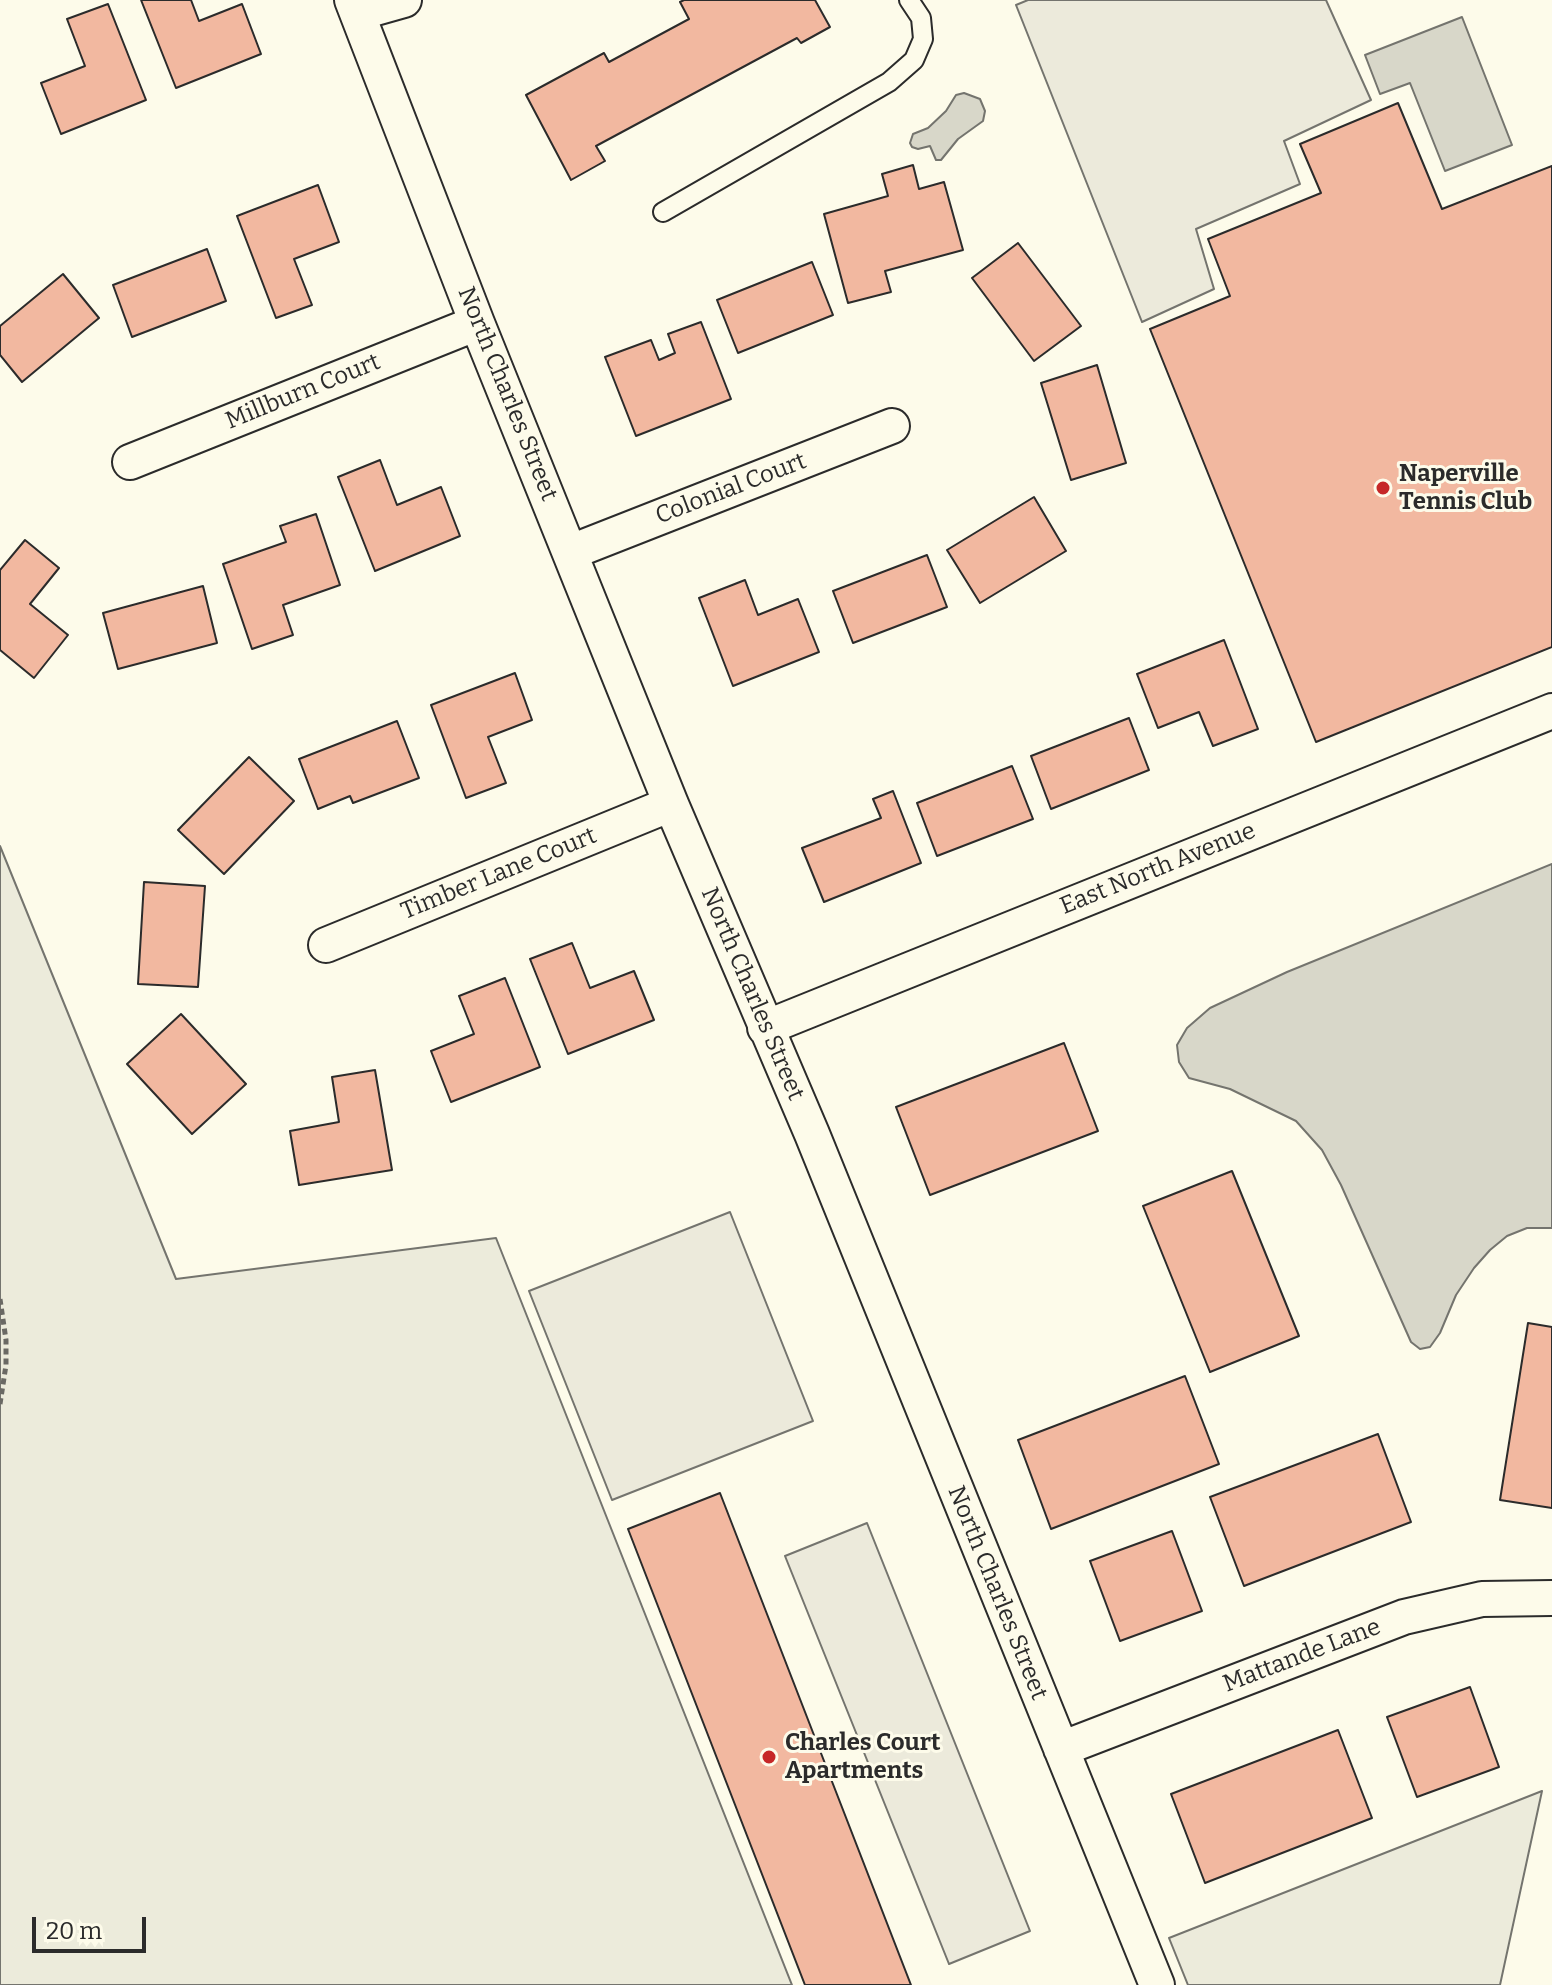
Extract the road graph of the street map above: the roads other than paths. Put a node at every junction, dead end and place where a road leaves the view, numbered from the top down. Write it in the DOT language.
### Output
graph roads {
  1 [pos="404,0"];
  2 [pos="909,0"];
  3 [pos="355,7"];
  4 [pos="663,212"];
  5 [pos="477,323"];
  6 [pos="892,426"];
  7 [pos="130,462"];
  8 [pos="571,552"];
  9 [pos="1552,711"];
  10 [pos="671,804"];
  11 [pos="326,945"];
  12 [pos="765,1028"];
  13 [pos="1552,1598"];
  14 [pos="1061,1749"];
  15 [pos="1157,1985"];
  1 -- 3 [label="street"];
  2 -- 4 [label="lane"];
  3 -- 5 [label="street, North Charles Street"];
  5 -- 7 [label="street, Millburn Court"];
  5 -- 8 [label="street, North Charles Street"];
  6 -- 8 [label="street, Colonial Court"];
  8 -- 10 [label="street, North Charles Street"];
  9 -- 12 [label="street, East North Avenue"];
  10 -- 11 [label="street, Timber Lane Court"];
  10 -- 12 [label="street, North Charles Street"];
  12 -- 14 [label="street, North Charles Street"];
  13 -- 14 [label="street, Mattande Lane"];
  14 -- 15 [label="street, North Charles Street"];
}
